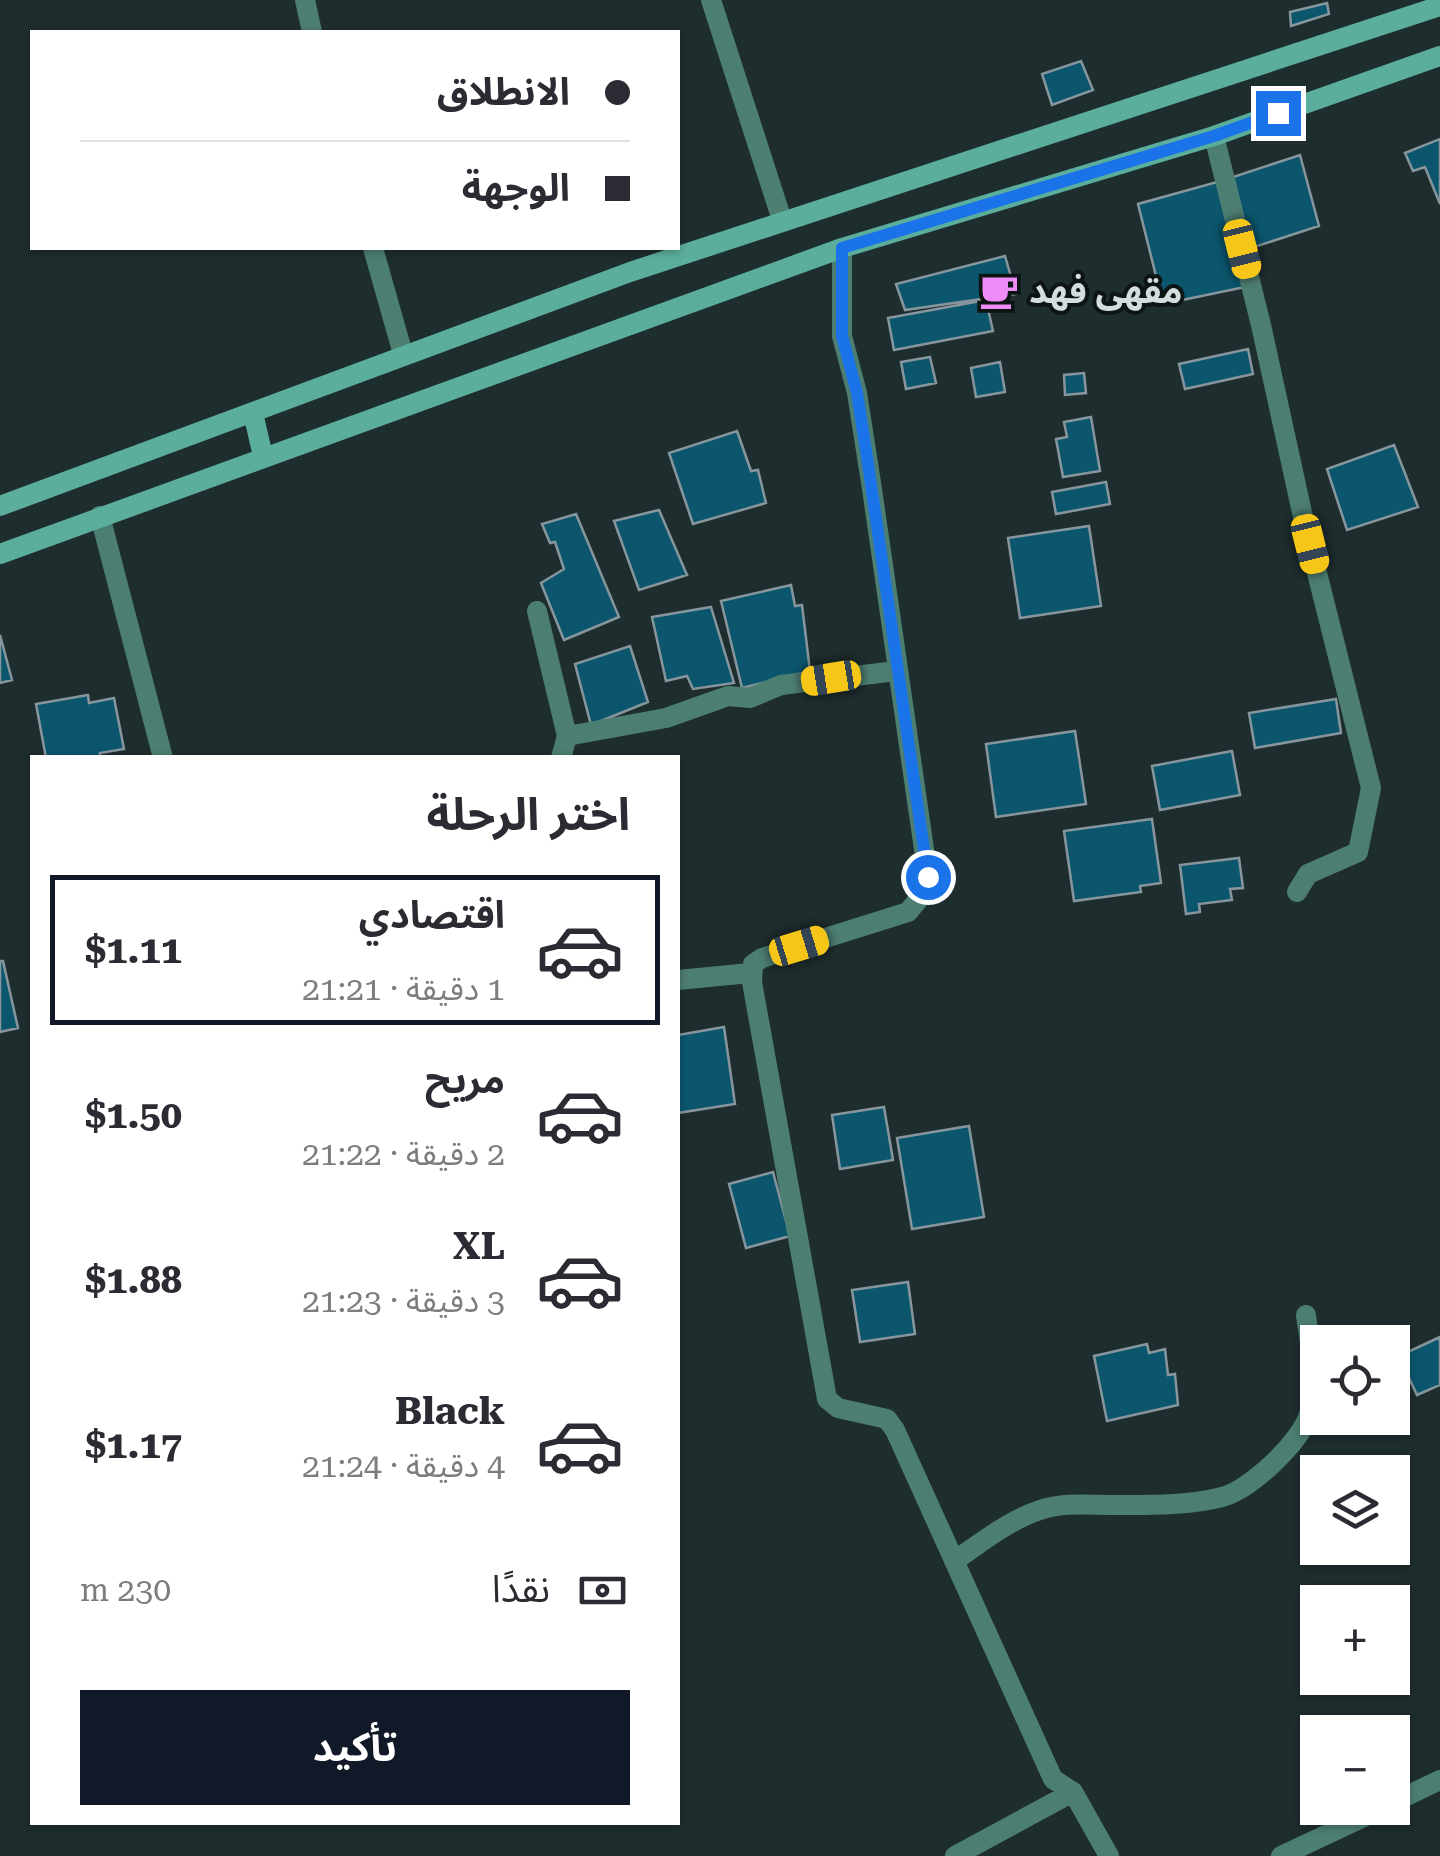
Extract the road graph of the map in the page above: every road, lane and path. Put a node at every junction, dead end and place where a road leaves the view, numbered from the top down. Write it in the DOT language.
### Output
graph roads {
  1 [pos="305,0"];
  2 [pos="711,0"];
  3 [pos="1440,6"];
  4 [pos="312,30"];
  5 [pos="1440,56"];
  6 [pos="1214,136"];
  7 [pos="782,220"];
  8 [pos="842,248"];
  9 [pos="373,250"];
  10 [pos="402,354"];
  11 [pos="253,413"];
  12 [pos="262,456"];
  13 [pos="0,506"];
  14 [pos="100,516"];
  15 [pos="0,554"];
  16 [pos="537,611"];
  17 [pos="896,671"];
  18 [pos="567,736"];
  19 [pos="162,755"];
  20 [pos="562,755"];
  21 [pos="1297,892"];
  22 [pos="750,973"];
  23 [pos="680,980"];
  24 [pos="1306,1316"];
  25 [pos="954,1561"];
  26 [pos="1440,1780"];
  27 [pos="1073,1792"];
  28 [pos="1410,1794"];
  29 [pos="1347,1825"];
  30 [pos="955,1856"];
  31 [pos="1109,1856"];
  32 [pos="1281,1856"];
  1 -- 4 [label="street"];
  2 -- 7 [label="street"];
  3 -- 7 [label="main road"];
  5 -- 6 [label="main road"];
  6 -- 8 [label="main road"];
  6 -- 21 [label="street"];
  7 -- 10 [label="main road"];
  8 -- 12 [label="main road"];
  8 -- 17 [label="street"];
  9 -- 10 [label="street"];
  10 -- 11 [label="main road"];
  11 -- 12 [label="main road"];
  11 -- 13 [label="main road"];
  12 -- 14 [label="main road"];
  14 -- 15 [label="main road"];
  14 -- 19 [label="street"];
  16 -- 18 [label="street"];
  17 -- 18 [label="street"];
  17 -- 22 [label="street"];
  18 -- 20 [label="street"];
  22 -- 23 [label="street"];
  22 -- 25 [label="street"];
  24 -- 25 [label="street"];
  25 -- 27 [label="street"];
  26 -- 28 [label="street"];
  27 -- 30 [label="street"];
  27 -- 31 [label="street"];
  29 -- 32 [label="street"];
}
